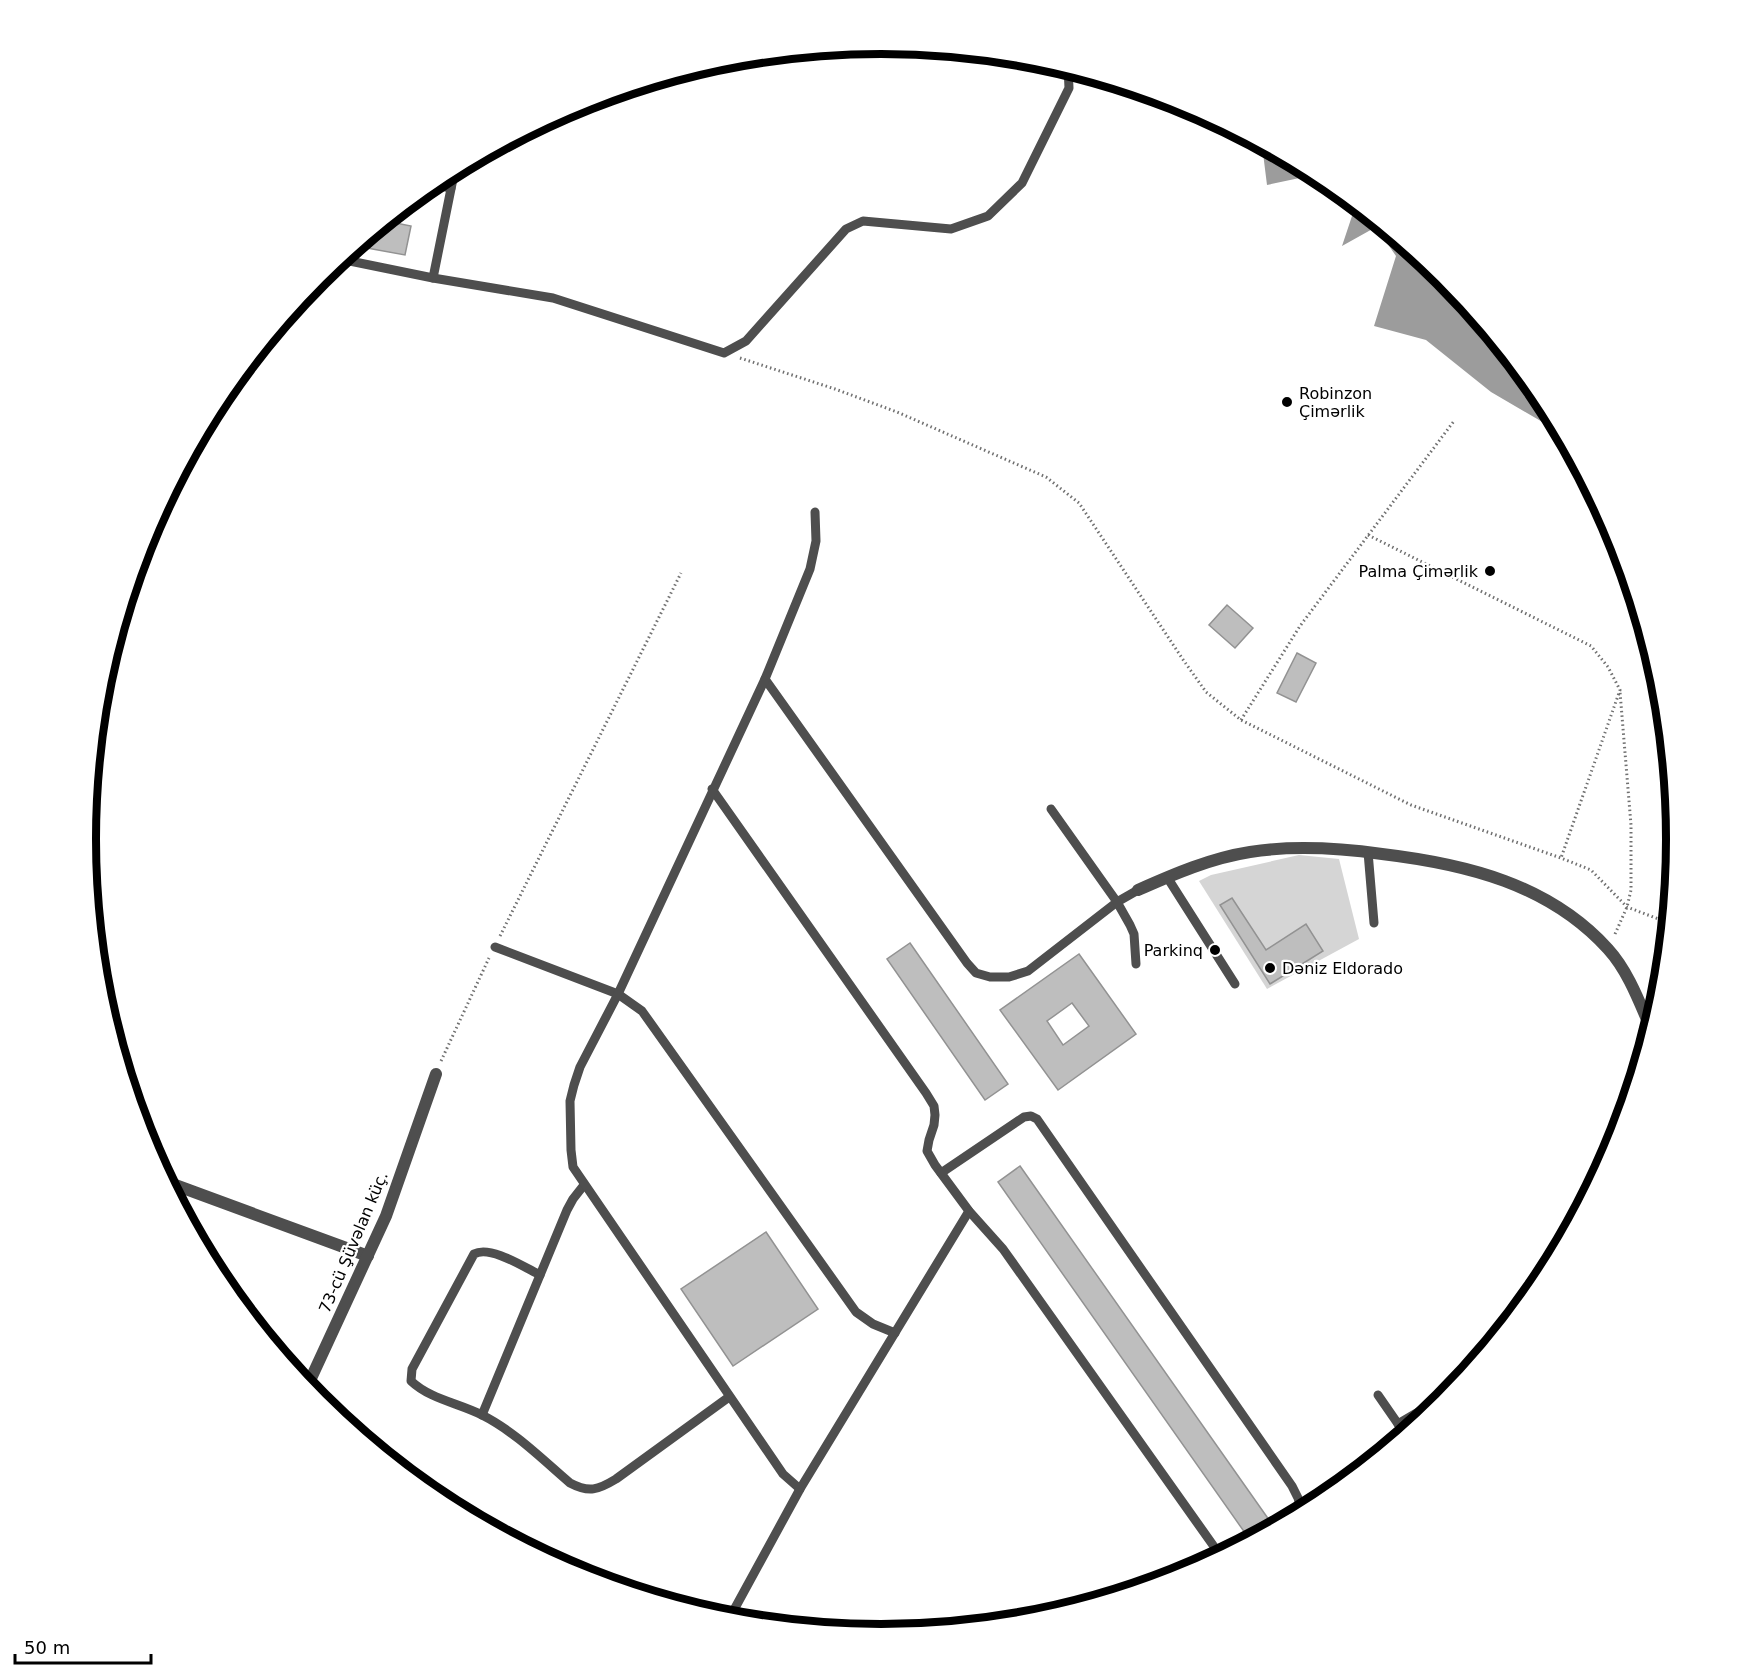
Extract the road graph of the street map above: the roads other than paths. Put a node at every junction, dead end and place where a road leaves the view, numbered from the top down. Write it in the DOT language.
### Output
graph roads {
  1 [pos="1068,77"];
  2 [pos="452,181"];
  3 [pos="444,187"];
  4 [pos="451,188"];
  5 [pos="350,262"];
  6 [pos="433,278"];
  7 [pos="814,512"];
  8 [pos="765,679"];
  9 [pos="712,789"];
  10 [pos="1051,809"];
  11 [pos="1368,852"];
  12 [pos="1167,877"];
  13 [pos="1138,890"];
  14 [pos="1117,902"];
  15 [pos="1374,923"];
  16 [pos="495,946"];
  17 [pos="1136,964"];
  18 [pos="1235,984"];
  19 [pos="618,994"];
  20 [pos="1646,1017"];
  21 [pos="435,1074"];
  22 [pos="941,1173"];
  23 [pos="584,1185"];
  24 [pos="177,1186"];
  25 [pos="969,1211"];
  26 [pos="368,1256"];
  27 [pos="540,1275"];
  28 [pos="894,1334"];
  29 [pos="311,1378"];
  30 [pos="1378,1395"];
  31 [pos="729,1397"];
  32 [pos="1416,1414"];
  33 [pos="482,1415"];
  34 [pos="1398,1424"];
  35 [pos="1401,1428"];
  36 [pos="800,1489"];
  37 [pos="1300,1503"];
  38 [pos="1215,1549"];
  39 [pos="734,1610"];
  1 -- 6 [label="lane"];
  2 -- 4 [label="lane"];
  3 -- 4 [label="lane"];
  4 -- 6 [label="lane"];
  5 -- 6 [label="lane"];
  7 -- 8 [label="lane"];
  8 -- 9 [label="lane"];
  8 -- 14 [label="lane"];
  9 -- 19 [label="lane"];
  9 -- 22 [label="lane"];
  10 -- 14 [label="lane"];
  11 -- 12 [label="street"];
  11 -- 15 [label="lane"];
  11 -- 20 [label="street"];
  12 -- 13 [label="street"];
  12 -- 18 [label="lane"];
  13 -- 14 [label="lane"];
  14 -- 17 [label="lane"];
  16 -- 19 [label="lane"];
  19 -- 23 [label="lane"];
  19 -- 28 [label="lane"];
  21 -- 26 [label="street, 73-cü Şüvəlan küç."];
  22 -- 25 [label="lane"];
  22 -- 37 [label="lane"];
  23 -- 27 [label="lane"];
  23 -- 31 [label="lane"];
  24 -- 26 [label="street"];
  25 -- 28 [label="lane"];
  25 -- 38 [label="lane"];
  26 -- 29 [label="street, 73-cü Şüvəlan küç."];
  27 -- 33 [label="lane"];
  27 -- 33 [label="lane"];
  28 -- 36 [label="lane"];
  30 -- 34 [label="lane"];
  31 -- 33 [label="lane"];
  31 -- 36 [label="lane"];
  32 -- 34 [label="lane"];
  34 -- 35 [label="lane"];
  36 -- 39 [label="lane"];
}
